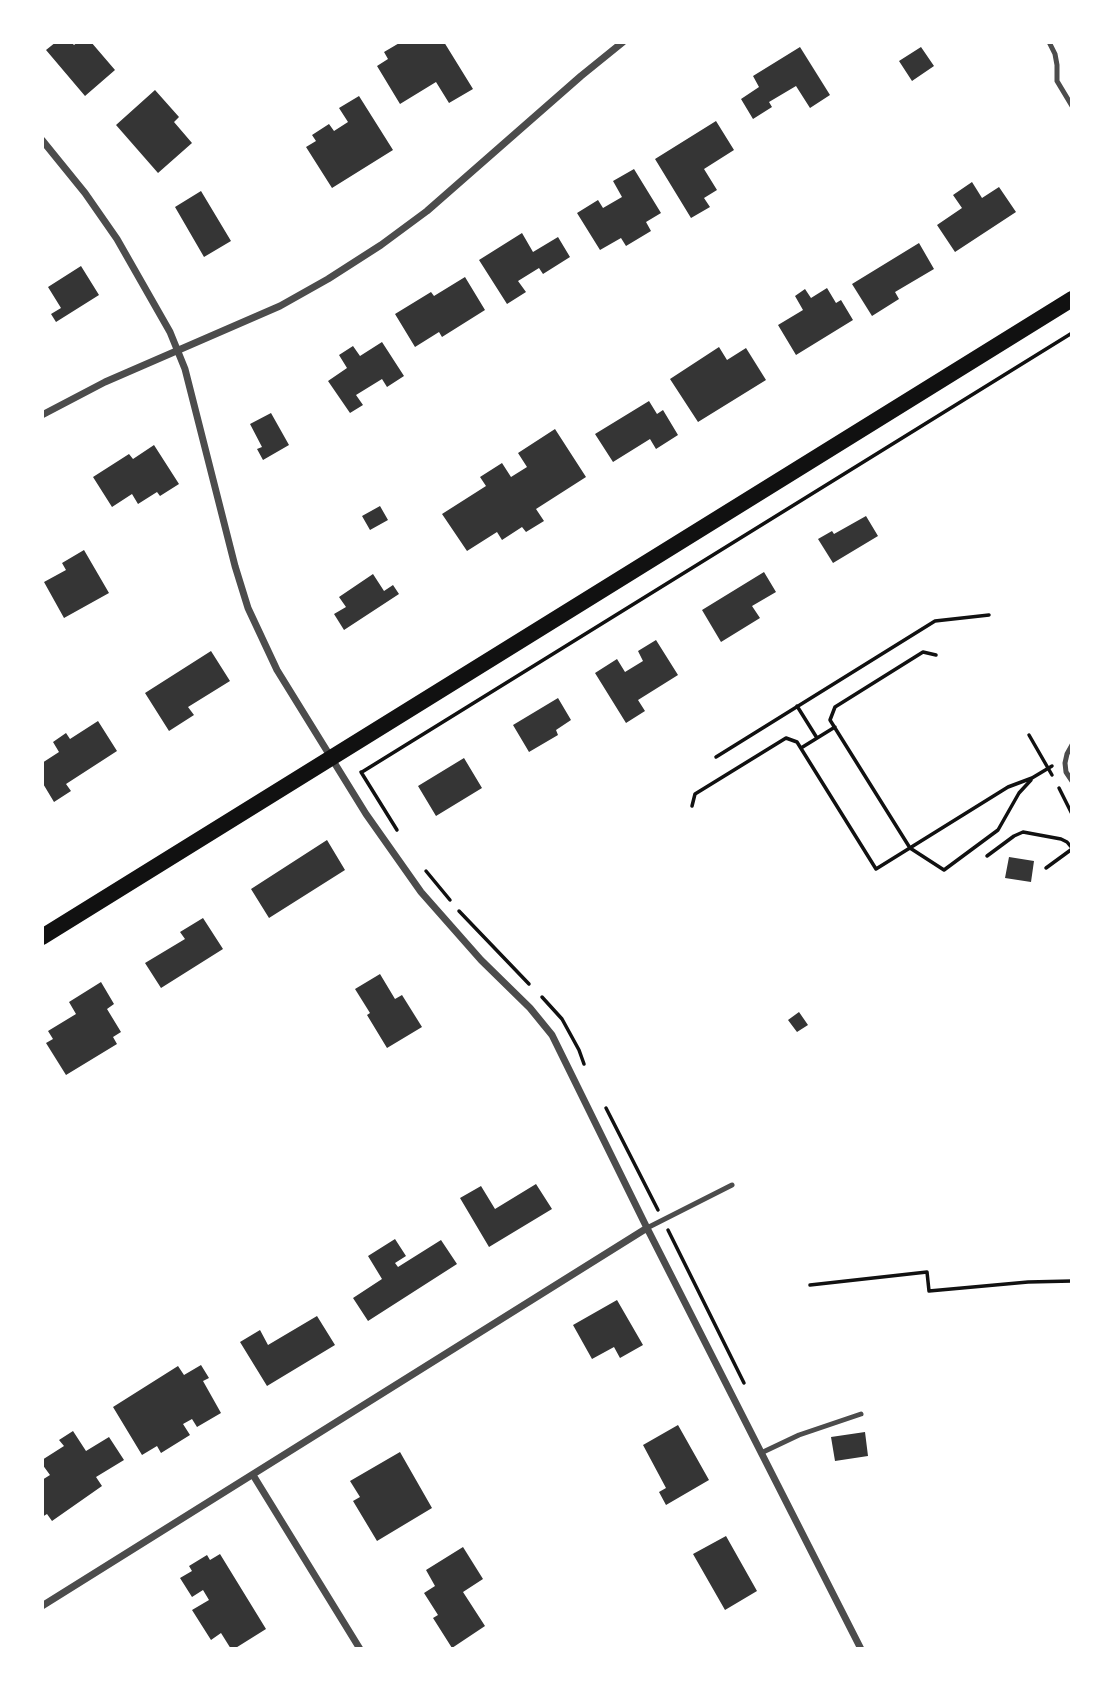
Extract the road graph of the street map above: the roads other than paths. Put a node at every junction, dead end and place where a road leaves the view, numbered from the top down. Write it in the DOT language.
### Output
graph roads {
  1 [pos="624,42"];
  2 [pos="1049,42"];
  3 [pos="1072,106"];
  4 [pos="42,140"];
  5 [pos="1072,299"];
  6 [pos="177,351"];
  7 [pos="42,415"];
  8 [pos="1072,745"];
  9 [pos="331,758"];
  10 [pos="1072,781"];
  11 [pos="42,937"];
  12 [pos="732,1185"];
  13 [pos="647,1228"];
  14 [pos="861,1414"];
  15 [pos="761,1454"];
  16 [pos="253,1475"];
  17 [pos="42,1606"];
  18 [pos="360,1649"];
  19 [pos="861,1649"];
  1 -- 6 [label="street"];
  2 -- 3 [label="lane"];
  4 -- 6 [label="street"];
  5 -- 9 [label="main road"];
  6 -- 7 [label="street"];
  6 -- 9 [label="street"];
  8 -- 10 [label="lane"];
  9 -- 11 [label="main road"];
  9 -- 13 [label="street"];
  12 -- 13 [label="lane"];
  13 -- 15 [label="street"];
  13 -- 16 [label="street"];
  14 -- 15 [label="lane"];
  15 -- 19 [label="street"];
  16 -- 17 [label="street"];
  16 -- 18 [label="street"];
}
